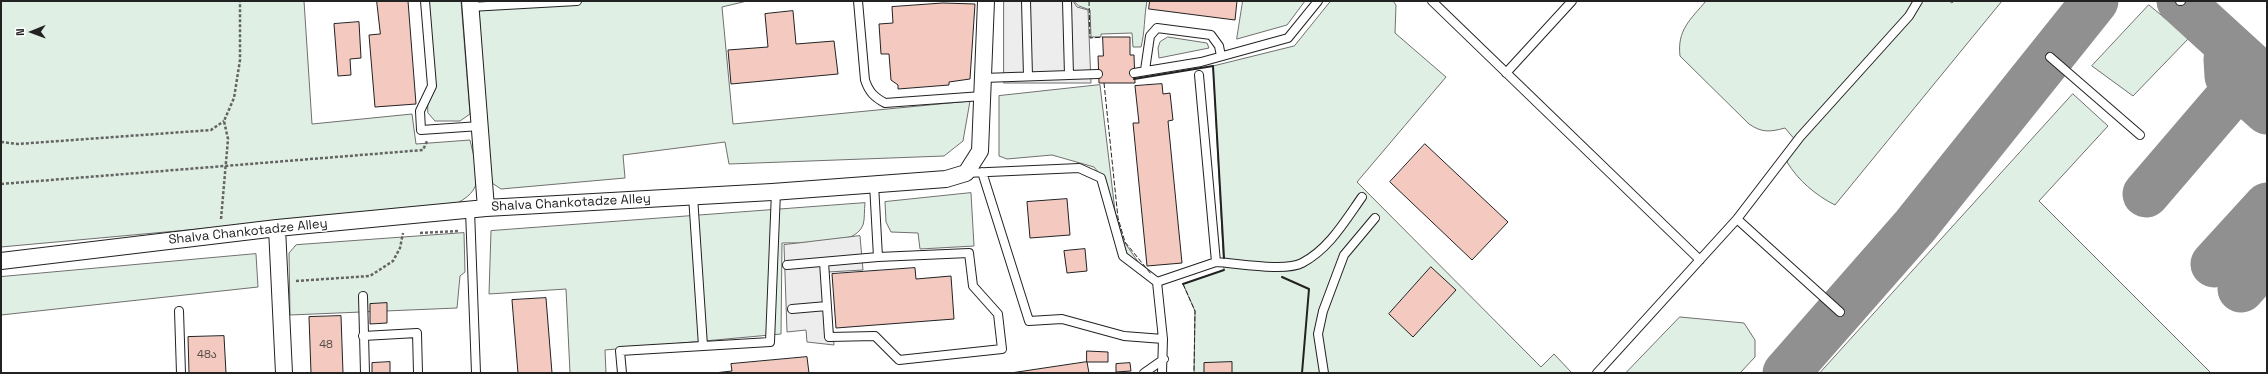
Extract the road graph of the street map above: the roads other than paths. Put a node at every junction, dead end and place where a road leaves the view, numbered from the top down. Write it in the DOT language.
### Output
graph roads {
  1 [pos="425,1"];
  2 [pos="577,1"];
  3 [pos="858,1"];
  4 [pos="986,1"];
  5 [pos="1026,1"];
  6 [pos="1067,1"];
  7 [pos="1318,1"];
  8 [pos="1432,1"];
  9 [pos="1572,1"];
  10 [pos="1918,1"];
  11 [pos="470,4"];
  12 [pos="1221,56"];
  13 [pos="2050,57"];
  14 [pos="1145,70"];
  15 [pos="1134,73"];
  16 [pos="1506,73"];
  17 [pos="1098,74"];
  18 [pos="1069,75"];
  19 [pos="1199,75"];
  20 [pos="1028,76"];
  21 [pos="983,78"];
  22 [pos="982,96"];
  23 [pos="480,126"];
  24 [pos="2140,135"];
  25 [pos="982,172"];
  26 [pos="966,173"];
  27 [pos="874,184"];
  28 [pos="776,192"];
  29 [pos="693,196"];
  30 [pos="1362,197"];
  31 [pos="478,209"];
  32 [pos="1375,218"];
  33 [pos="1737,219"];
  34 [pos="276,228"];
  35 [pos="878,257"];
  36 [pos="1700,260"];
  37 [pos="1,261"];
  38 [pos="824,262"];
  39 [pos="1216,262"];
  40 [pos="787,265"];
  41 [pos="1157,282"];
  42 [pos="363,296"];
  43 [pos="827,306"];
  44 [pos="792,309"];
  45 [pos="179,311"];
  46 [pos="1840,312"];
  47 [pos="363,336"];
  48 [pos="1163,339"];
  49 [pos="703,346"];
  50 [pos="1164,359"];
  51 [pos="181,373"];
  52 [pos="284,373"];
  53 [pos="364,373"];
  54 [pos="418,373"];
  55 [pos="476,373"];
  56 [pos="622,373"];
  57 [pos="1144,373"];
  58 [pos="1162,373"];
  59 [pos="1324,373"];
  60 [pos="1597,373"];
  1 -- 23 [label="lane"];
  2 -- 11 [label="lane"];
  3 -- 22 [label="lane"];
  4 -- 21 [label="street"];
  5 -- 20 [label="lane"];
  6 -- 18 [label="lane"];
  7 -- 12 [label="lane"];
  8 -- 16 [label="lane"];
  9 -- 16 [label="lane"];
  10 -- 33 [label="lane"];
  11 -- 23 [label="street"];
  12 -- 14 [label="lane"];
  12 -- 14 [label="lane"];
  13 -- 24 [label="lane"];
  14 -- 15 [label="lane"];
  16 -- 36 [label="lane"];
  17 -- 18 [label="lane"];
  18 -- 20 [label="lane"];
  19 -- 39 [label="lane"];
  20 -- 21 [label="lane"];
  21 -- 22 [label="street"];
  22 -- 26 [label="street"];
  23 -- 31 [label="street"];
  25 -- 26 [label="lane"];
  25 -- 41 [label="lane"];
  25 -- 48 [label="lane"];
  26 -- 27 [label="street, Shalva Chankotadze Alley"];
  27 -- 28 [label="street, Shalva Chankotadze Alley"];
  27 -- 35 [label="lane"];
  28 -- 29 [label="street, Shalva Chankotadze Alley"];
  28 -- 49 [label="lane"];
  29 -- 31 [label="street, Shalva Chankotadze Alley"];
  29 -- 49 [label="lane"];
  30 -- 39 [label="lane"];
  31 -- 34 [label="street, Shalva Chankotadze Alley"];
  31 -- 55 [label="lane"];
  32 -- 59 [label="lane"];
  33 -- 36 [label="lane"];
  33 -- 46 [label="lane"];
  34 -- 37 [label="street, Shalva Chankotadze Alley"];
  34 -- 52 [label="street"];
  35 -- 38 [label="lane"];
  35 -- 43 [label="lane"];
  36 -- 60 [label="lane"];
  38 -- 40 [label="lane"];
  38 -- 43 [label="lane"];
  39 -- 41 [label="lane"];
  41 -- 48 [label="lane"];
  42 -- 47 [label="lane"];
  43 -- 44 [label="lane"];
  45 -- 51 [label="lane"];
  47 -- 53 [label="lane"];
  47 -- 54 [label="lane"];
  48 -- 50 [label="lane"];
  49 -- 56 [label="lane"];
  50 -- 57 [label="lane"];
  50 -- 58 [label="lane"];
}
